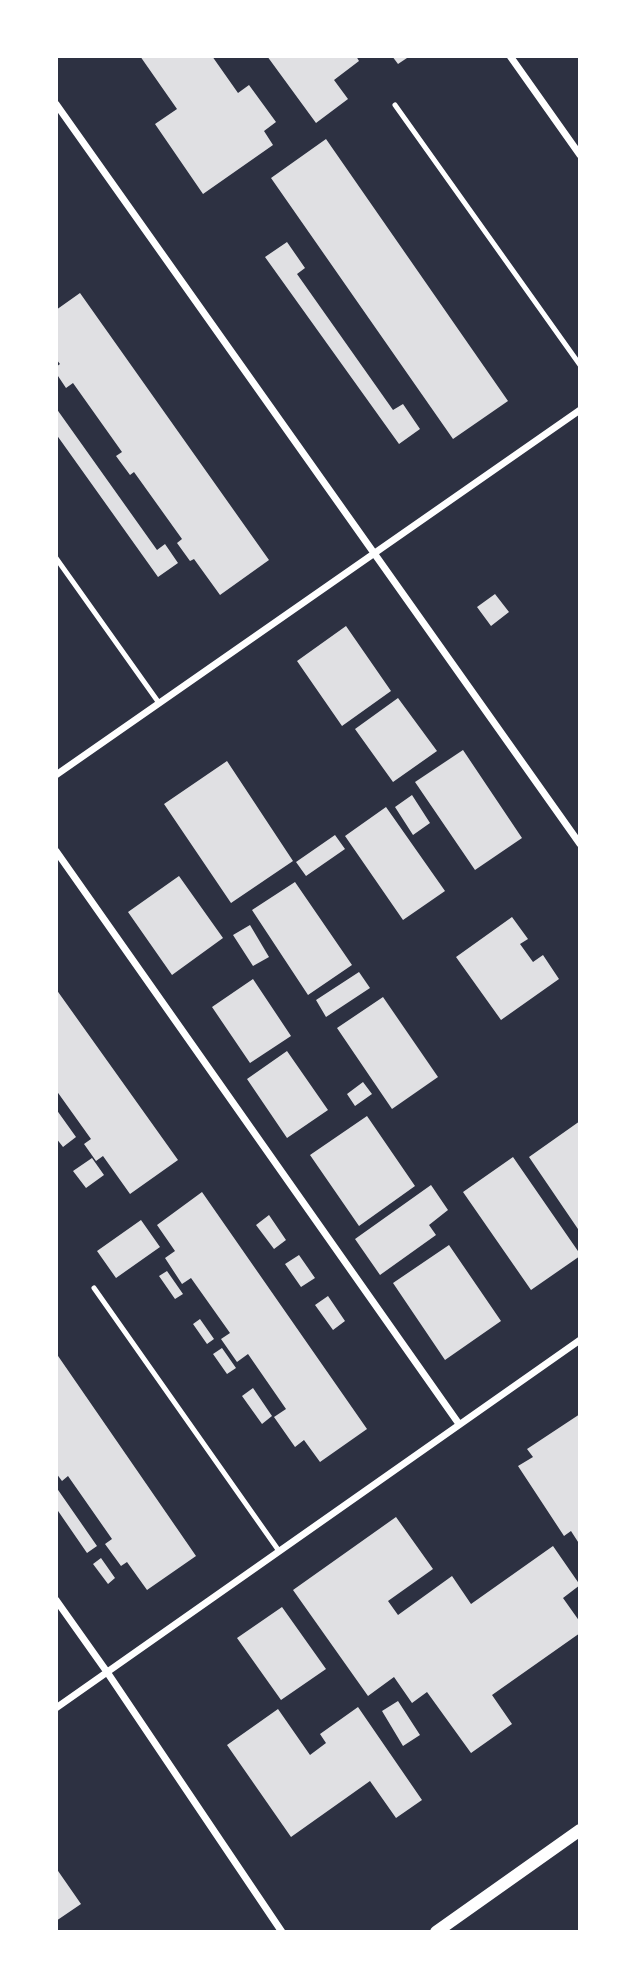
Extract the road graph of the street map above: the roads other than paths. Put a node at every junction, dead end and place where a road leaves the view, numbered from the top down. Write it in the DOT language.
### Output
graph roads {
  1 [pos="510,56"];
  2 [pos="56,104"];
  3 [pos="395,105"];
  4 [pos="580,155"];
  5 [pos="580,365"];
  6 [pos="580,410"];
  7 [pos="375,554"];
  8 [pos="56,558"];
  9 [pos="159,704"];
  10 [pos="56,775"];
  11 [pos="580,844"];
  12 [pos="56,851"];
  13 [pos="93,1288"];
  14 [pos="580,1340"];
  15 [pos="459,1424"];
  16 [pos="279,1551"];
  17 [pos="56,1600"];
  18 [pos="107,1672"];
  19 [pos="56,1708"];
  20 [pos="580,1830"];
  21 [pos="282,1932"];
  22 [pos="436,1932"];
  1 -- 4 [label="street"];
  2 -- 7 [label="street"];
  3 -- 5 [label="lane"];
  6 -- 7 [label="street"];
  7 -- 9 [label="street"];
  7 -- 11 [label="street"];
  8 -- 9 [label="lane"];
  9 -- 10 [label="street"];
  12 -- 15 [label="street"];
  13 -- 16 [label="lane"];
  14 -- 15 [label="street"];
  15 -- 16 [label="street"];
  16 -- 18 [label="street"];
  17 -- 18 [label="street"];
  18 -- 19 [label="street"];
  18 -- 21 [label="street"];
  20 -- 22 [label="street"];
}
